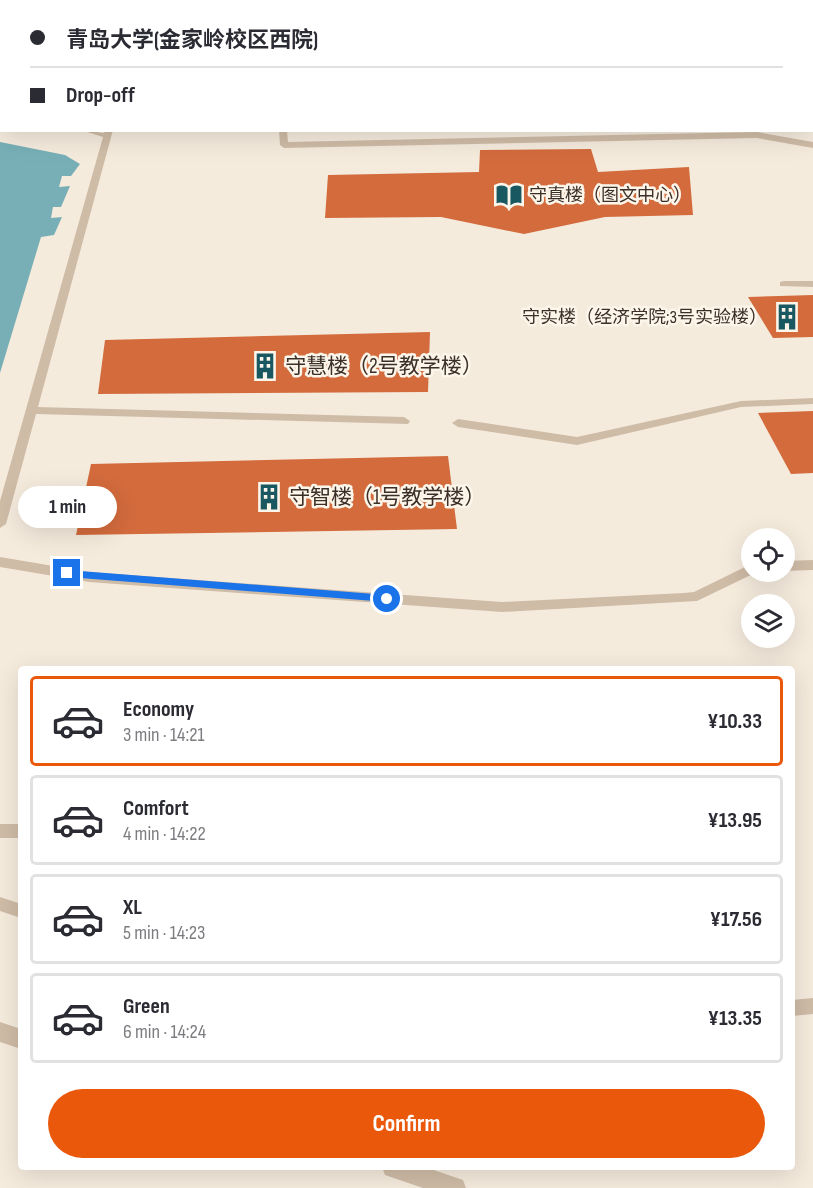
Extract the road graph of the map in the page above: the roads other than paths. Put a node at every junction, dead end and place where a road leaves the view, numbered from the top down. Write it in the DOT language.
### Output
graph roads {
  1 [pos="284,132"];
  2 [pos="108,133"];
  3 [pos="675,134"];
  4 [pos="813,145"];
  5 [pos="784,284"];
  6 [pos="813,284"];
  7 [pos="813,401"];
  8 [pos="31,410"];
  9 [pos="404,421"];
  10 [pos="458,423"];
  11 [pos="0,524"];
  12 [pos="0,562"];
  13 [pos="813,565"];
  14 [pos="795,566"];
  15 [pos="741,574"];
  16 [pos="0,831"];
  17 [pos="18,831"];
  18 [pos="0,904"];
  19 [pos="18,909"];
  20 [pos="813,1006"];
  21 [pos="795,1008"];
  22 [pos="0,1032"];
  23 [pos="18,1039"];
  24 [pos="402,1170"];
  25 [pos="455,1188"];
  1 -- 3 [label="lane"];
  2 -- 8 [label="lane"];
  3 -- 4 [label="lane"];
  5 -- 6 [label="lane"];
  7 -- 10 [label="lane"];
  8 -- 9 [label="lane"];
  8 -- 11 [label="lane"];
  12 -- 15 [label="lane"];
  13 -- 14 [label="lane"];
  16 -- 17 [label="lane"];
  18 -- 19 [label="lane"];
  20 -- 21 [label="lane"];
  22 -- 23 [label="street"];
  24 -- 25 [label="street"];
}
